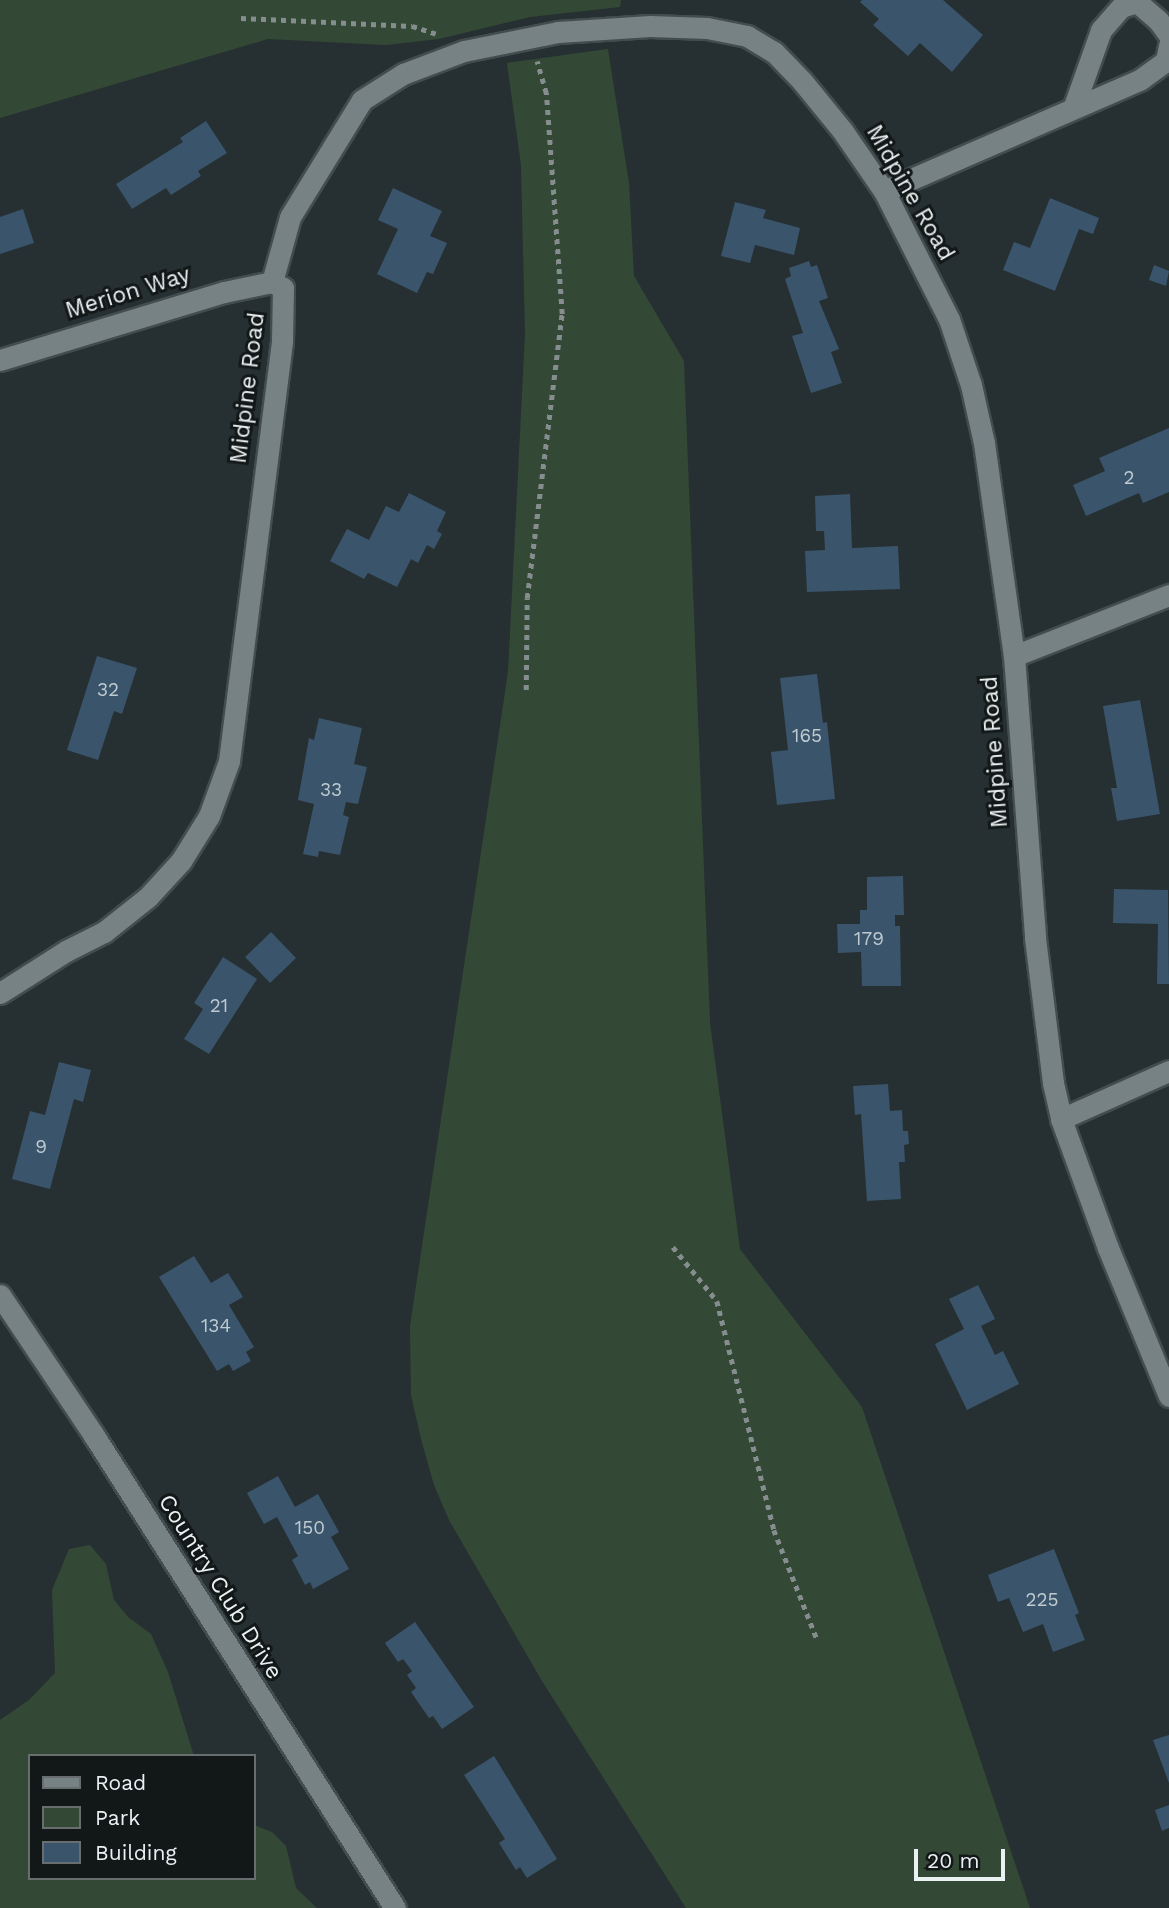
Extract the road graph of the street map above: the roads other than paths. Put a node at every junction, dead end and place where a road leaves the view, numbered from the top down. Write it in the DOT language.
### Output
graph roads {
  1 [pos="1169,35"];
  2 [pos="1169,45"];
  3 [pos="1073,106"];
  4 [pos="884,191"];
  5 [pos="272,282"];
  6 [pos="0,360"];
  7 [pos="1169,595"];
  8 [pos="1014,656"];
  9 [pos="0,993"];
  10 [pos="1169,1071"];
  11 [pos="1061,1119"];
  12 [pos="0,1295"];
  13 [pos="1169,1396"];
  14 [pos="394,1908"];
  1 -- 3 [label="street"];
  2 -- 3 [label="street"];
  3 -- 4 [label="street"];
  4 -- 5 [label="street, Midpine Road"];
  4 -- 8 [label="street, Midpine Road"];
  5 -- 6 [label="street, Merion Way"];
  5 -- 9 [label="street, Midpine Road"];
  7 -- 8 [label="street"];
  8 -- 11 [label="street, Midpine Road"];
  10 -- 11 [label="street"];
  11 -- 13 [label="street, Midpine Road"];
  12 -- 14 [label="street, Country Club Drive"];
}
